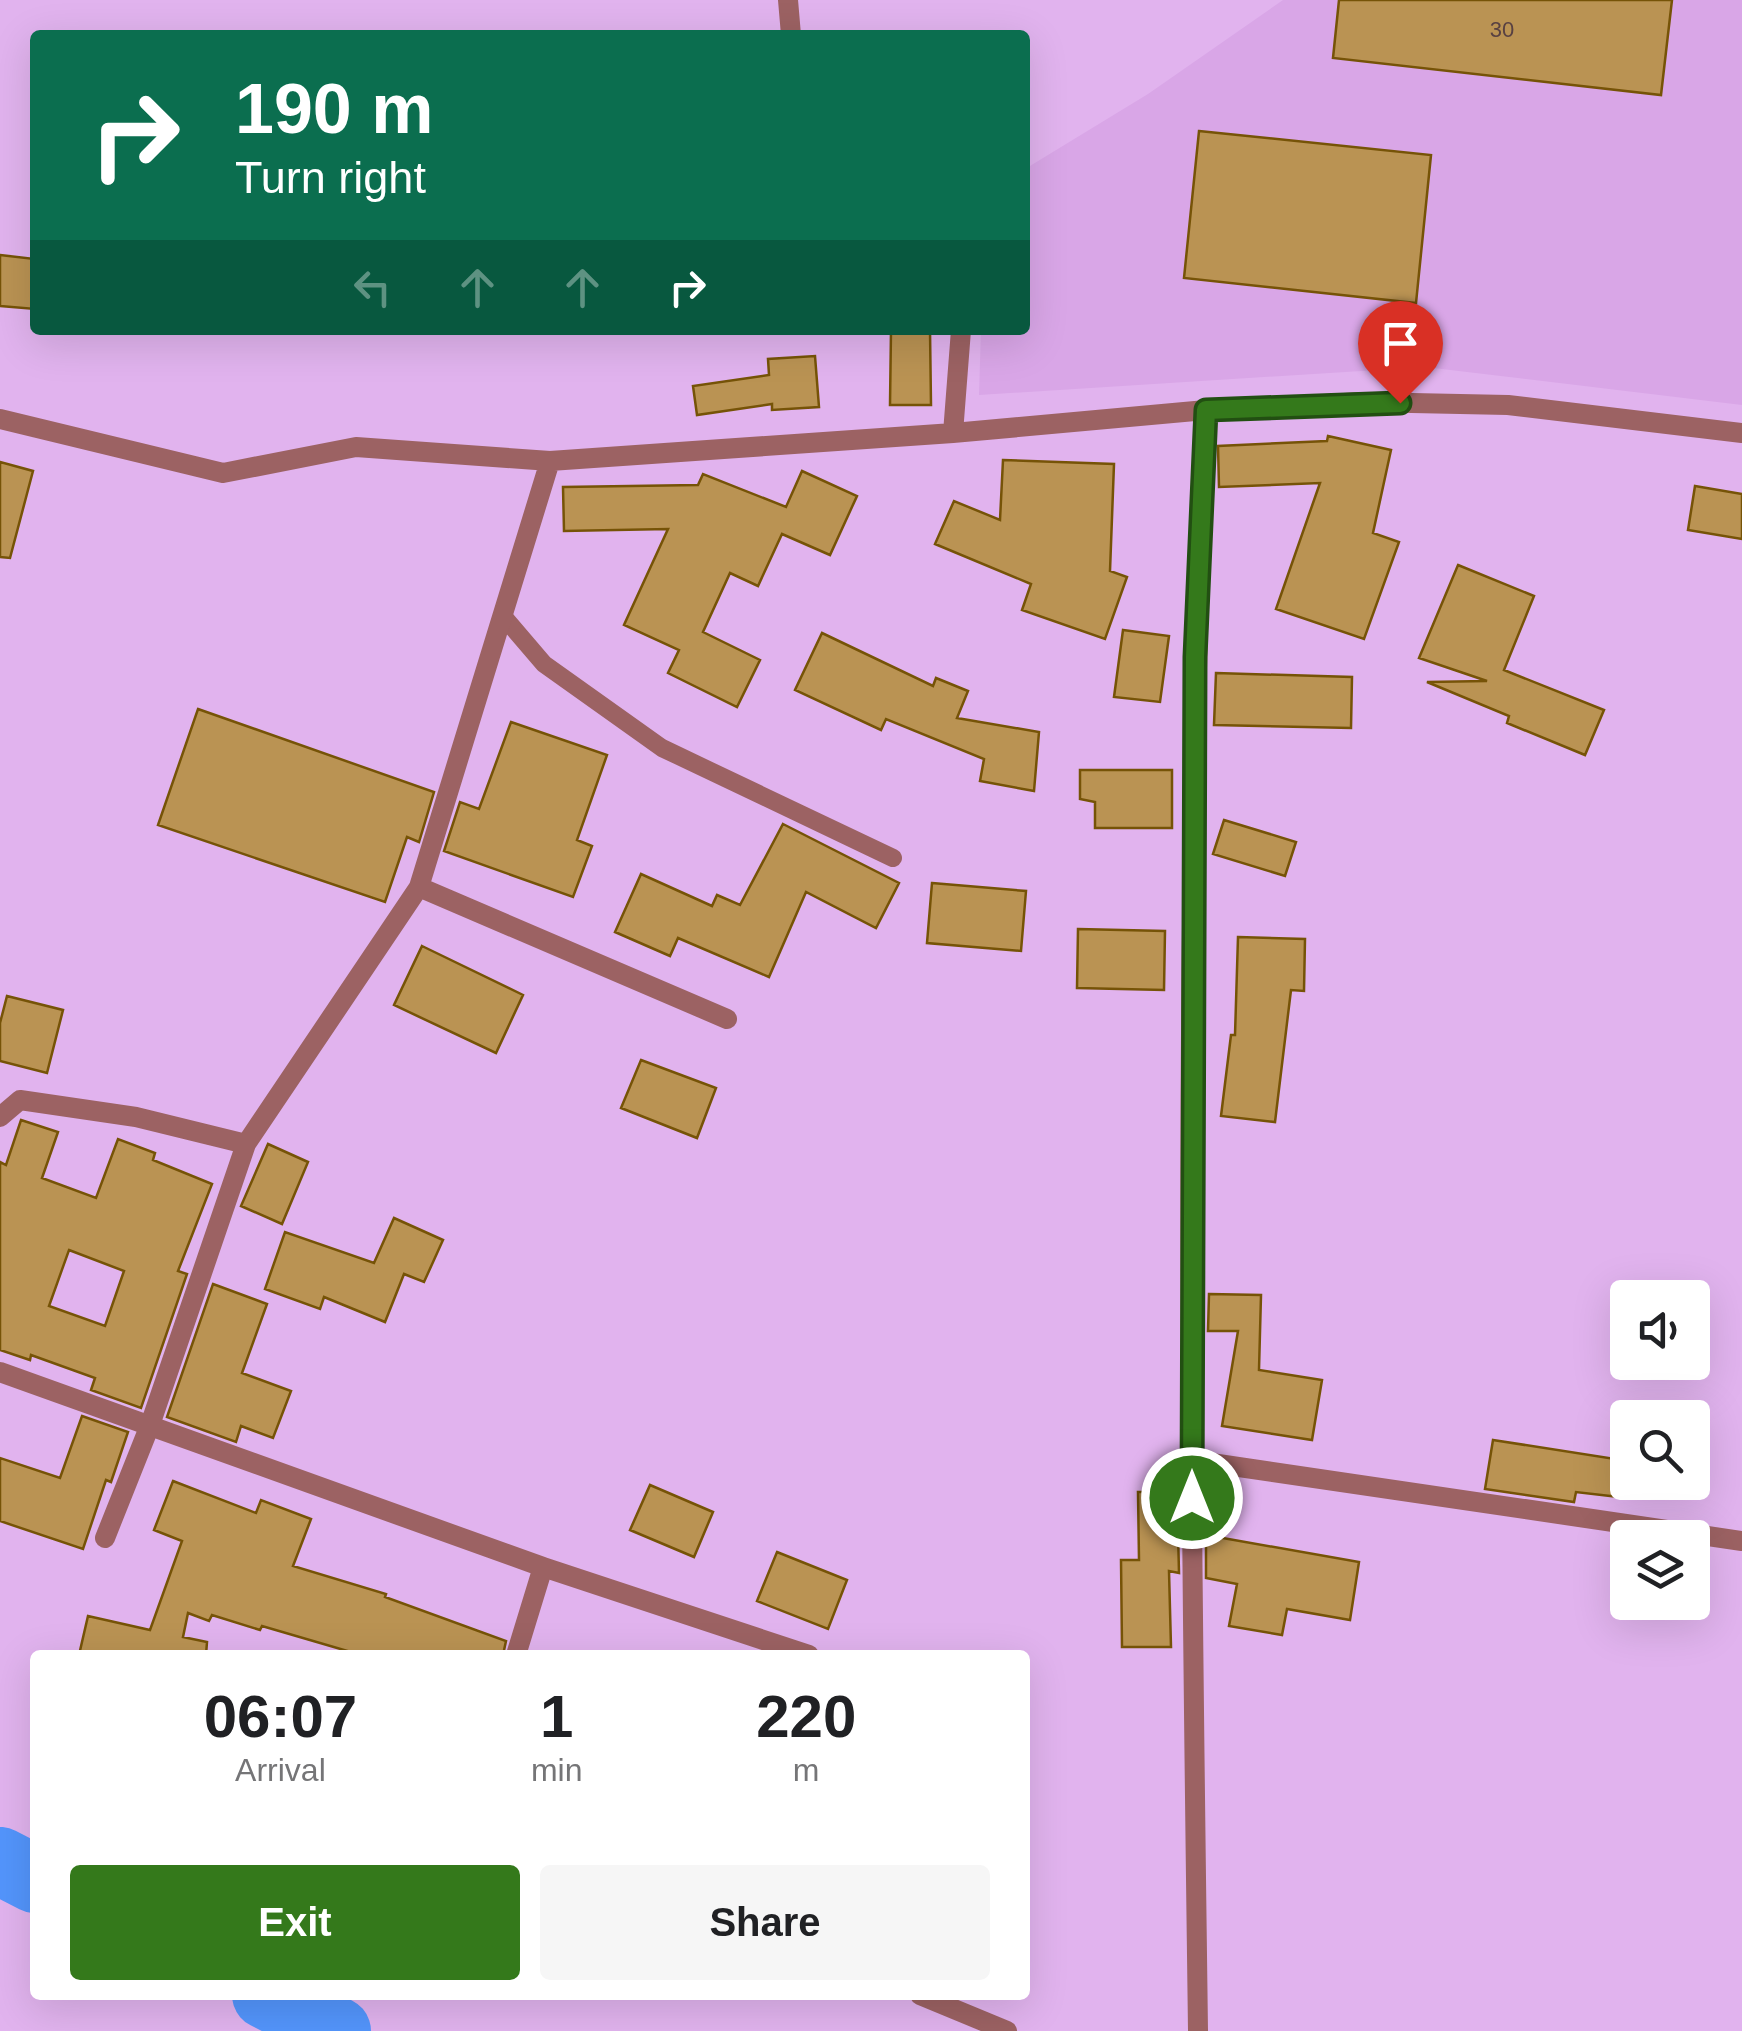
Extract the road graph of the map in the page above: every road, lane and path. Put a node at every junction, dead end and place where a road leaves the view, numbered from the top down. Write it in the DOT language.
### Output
graph roads {
  1 [pos="788,0"];
  2 [pos="791,30"];
  3 [pos="961,335"];
  4 [pos="1206,410"];
  5 [pos="0,418"];
  6 [pos="953,433"];
  7 [pos="1742,434"];
  8 [pos="550,460"];
  9 [pos="502,616"];
  10 [pos="894,858"];
  11 [pos="420,887"];
  12 [pos="727,1019"];
  13 [pos="0,1117"];
  14 [pos="246,1144"];
  15 [pos="0,1372"];
  16 [pos="150,1424"];
  17 [pos="1191,1460"];
  18 [pos="106,1538"];
  19 [pos="1742,1541"];
  20 [pos="543,1567"];
  21 [pos="518,1650"];
  22 [pos="793,1650"];
  23 [pos="932,2000"];
  24 [pos="1007,2031"];
  25 [pos="1198,2031"];
  1 -- 2 [label="street"];
  3 -- 6 [label="street"];
  4 -- 6 [label="street"];
  4 -- 7 [label="street"];
  4 -- 17 [label="street"];
  5 -- 8 [label="street"];
  6 -- 8 [label="street"];
  8 -- 9 [label="street"];
  9 -- 10 [label="lane"];
  9 -- 11 [label="street"];
  11 -- 12 [label="street"];
  11 -- 14 [label="street"];
  13 -- 14 [label="street"];
  14 -- 16 [label="street"];
  15 -- 16 [label="street"];
  16 -- 18 [label="street"];
  16 -- 20 [label="street"];
  17 -- 19 [label="street"];
  17 -- 25 [label="street"];
  20 -- 21 [label="street"];
  20 -- 22 [label="street"];
  23 -- 24 [label="street"];
}
